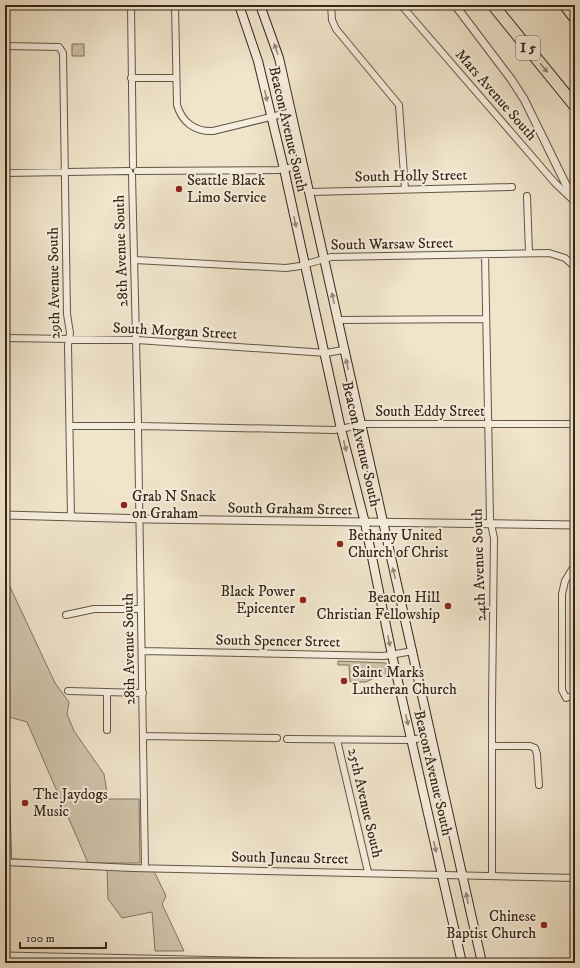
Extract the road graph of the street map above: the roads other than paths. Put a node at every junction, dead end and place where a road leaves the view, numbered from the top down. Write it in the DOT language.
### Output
graph roads {
  1 [pos="131,5"];
  2 [pos="174,5"];
  3 [pos="238,5"];
  4 [pos="260,5"];
  5 [pos="331,5"];
  6 [pos="401,5"];
  7 [pos="455,5"];
  8 [pos="493,5"];
  9 [pos="565,5"];
  10 [pos="575,18"];
  11 [pos="5,46"];
  12 [pos="131,78"];
  13 [pos="176,78"];
  14 [pos="563,90"];
  15 [pos="575,106"];
  16 [pos="575,111"];
  17 [pos="291,112"];
  18 [pos="271,117"];
  19 [pos="303,165"];
  20 [pos="284,169"];
  21 [pos="133,171"];
  22 [pos="65,172"];
  23 [pos="5,173"];
  24 [pos="512,186"];
  25 [pos="405,189"];
  26 [pos="310,192"];
  27 [pos="527,196"];
  28 [pos="574,201"];
  29 [pos="485,254"];
  30 [pos="529,254"];
  31 [pos="324,258"];
  32 [pos="135,260"];
  33 [pos="304,265"];
  34 [pos="575,268"];
  35 [pos="486,319"];
  36 [pos="337,320"];
  37 [pos="5,338"];
  38 [pos="69,339"];
  39 [pos="137,340"];
  40 [pos="343,350"];
  41 [pos="326,353"];
  42 [pos="360,424"];
  43 [pos="488,424"];
  44 [pos="575,424"];
  45 [pos="70,426"];
  46 [pos="138,426"];
  47 [pos="341,429"];
  48 [pos="5,515"];
  49 [pos="71,517"];
  50 [pos="139,519"];
  51 [pos="365,523"];
  52 [pos="382,523"];
  53 [pos="491,525"];
  54 [pos="575,525"];
  55 [pos="575,530"];
  56 [pos="574,566"];
  57 [pos="575,574"];
  58 [pos="141,609"];
  59 [pos="66,616"];
  60 [pos="142,651"];
  61 [pos="413,652"];
  62 [pos="392,655"];
  63 [pos="575,674"];
  64 [pos="68,691"];
  65 [pos="107,692"];
  66 [pos="143,693"];
  67 [pos="107,730"];
  68 [pos="143,736"];
  69 [pos="432,736"];
  70 [pos="277,738"];
  71 [pos="5,739"];
  72 [pos="287,740"];
  73 [pos="337,740"];
  74 [pos="411,740"];
  75 [pos="492,746"];
  76 [pos="539,785"];
  77 [pos="6,862"];
  78 [pos="145,868"];
  79 [pos="368,872"];
  80 [pos="441,874"];
  81 [pos="462,875"];
  82 [pos="492,875"];
  83 [pos="575,878"];
  84 [pos="5,956"];
  85 [pos="241,962"];
  86 [pos="325,963"];
  87 [pos="462,963"];
  88 [pos="482,963"];
  1 -- 12 [label="street, 28th Avenue South"];
  2 -- 13 [label="street"];
  3 -- 18 [label="main road, Beacon Avenue South, one-way"];
  17 -- 4 [label="main road, Beacon Avenue South, one-way"];
  5 -- 25 [label="street"];
  6 -- 28 [label="street, Mars Avenue South"];
  7 -- 28 [label="street"];
  8 -- 14 [label="highway, I 5, one-way"];
  9 -- 10 [label="highway"];
  11 -- 22 [label="street, 29th Avenue South"];
  12 -- 13 [label="street"];
  12 -- 21 [label="street, 28th Avenue South"];
  13 -- 18 [label="street"];
  14 -- 15 [label="highway, I 5"];
  14 -- 16 [label="highway"];
  17 -- 18 [label="street"];
  17 -- 19 [label="main road, Beacon Avenue South"];
  18 -- 20 [label="main road, Beacon Avenue South"];
  19 -- 20 [label="street"];
  19 -- 26 [label="main road, Beacon Avenue South"];
  20 -- 21 [label="street"];
  20 -- 33 [label="main road, Beacon Avenue South, one-way"];
  21 -- 22 [label="street"];
  21 -- 32 [label="street, 28th Avenue South"];
  22 -- 23 [label="street"];
  22 -- 38 [label="street, 29th Avenue South"];
  24 -- 25 [label="street, South Holly Street"];
  25 -- 26 [label="street, South Holly Street"];
  26 -- 31 [label="main road, Beacon Avenue South"];
  27 -- 30 [label="street"];
  29 -- 30 [label="street, South Warsaw Street"];
  29 -- 31 [label="street, South Warsaw Street"];
  29 -- 35 [label="street, 24th Avenue South"];
  30 -- 34 [label="street, South Warsaw Street"];
  31 -- 33 [label="street, South Warsaw Street"];
  36 -- 31 [label="main road, Beacon Avenue South, one-way"];
  32 -- 33 [label="street, South Warsaw Street"];
  32 -- 39 [label="street, 28th Avenue South"];
  33 -- 41 [label="main road, Beacon Avenue South"];
  35 -- 36 [label="street"];
  35 -- 43 [label="street, 24th Avenue South"];
  36 -- 40 [label="main road, Beacon Avenue South"];
  37 -- 38 [label="street, South Morgan Street"];
  38 -- 39 [label="street, South Morgan Street"];
  38 -- 45 [label="street, 29th Avenue South"];
  39 -- 41 [label="street, South Morgan Street"];
  39 -- 46 [label="street, 28th Avenue South"];
  40 -- 41 [label="street, South Morgan Street"];
  42 -- 40 [label="main road, Beacon Avenue South, one-way"];
  41 -- 47 [label="main road, Beacon Avenue South"];
  42 -- 43 [label="street, South Eddy Street"];
  42 -- 47 [label="street, South Eddy Street"];
  42 -- 52 [label="main road, Beacon Avenue South"];
  43 -- 44 [label="street, South Eddy Street"];
  43 -- 53 [label="street, 24th Avenue South"];
  45 -- 46 [label="street, South Eddy Street"];
  45 -- 49 [label="street, 29th Avenue South"];
  46 -- 47 [label="street, South Eddy Street"];
  46 -- 50 [label="street, 28th Avenue South"];
  47 -- 51 [label="main road, Beacon Avenue South, one-way"];
  48 -- 49 [label="street, South Graham Street"];
  49 -- 50 [label="street, South Graham Street"];
  50 -- 51 [label="street, South Graham Street"];
  50 -- 58 [label="street, 28th Avenue South"];
  51 -- 52 [label="street, South Graham Street"];
  51 -- 62 [label="main road, Beacon Avenue South, one-way"];
  52 -- 53 [label="street, South Graham Street"];
  61 -- 52 [label="main road, Beacon Avenue South, one-way"];
  53 -- 54 [label="street, South Graham Street"];
  53 -- 75 [label="street, 24th Avenue South"];
  55 -- 56 [label="street"];
  56 -- 57 [label="street"];
  56 -- 63 [label="street"];
  58 -- 59 [label="street"];
  58 -- 60 [label="street, 28th Avenue South"];
  60 -- 62 [label="street, South Spencer Street"];
  60 -- 66 [label="street, 28th Avenue South"];
  61 -- 62 [label="street, South Spencer Street"];
  61 -- 69 [label="main road, Beacon Avenue South"];
  62 -- 74 [label="main road, Beacon Avenue South, one-way"];
  64 -- 65 [label="street"];
  65 -- 66 [label="street"];
  65 -- 67 [label="street"];
  66 -- 68 [label="street, 28th Avenue South"];
  68 -- 70 [label="street"];
  68 -- 78 [label="street, 28th Avenue South"];
  69 -- 74 [label="street"];
  69 -- 81 [label="main road, Beacon Avenue South"];
  71 -- 77 [label="street"];
  72 -- 73 [label="street"];
  73 -- 74 [label="street"];
  73 -- 79 [label="street, 25th Avenue South"];
  74 -- 80 [label="main road, Beacon Avenue South, one-way"];
  75 -- 76 [label="street"];
  75 -- 82 [label="street, 24th Avenue South"];
  77 -- 78 [label="street, South Juneau Street"];
  78 -- 79 [label="street, South Juneau Street"];
  79 -- 80 [label="street, South Juneau Street"];
  80 -- 81 [label="street, South Juneau Street"];
  80 -- 87 [label="main road, Beacon Avenue South"];
  81 -- 82 [label="street, South Juneau Street"];
  88 -- 81 [label="main road, Beacon Avenue South, one-way"];
  82 -- 83 [label="street, South Juneau Street"];
  84 -- 85 [label="street"];
  85 -- 86 [label="street"];
}
